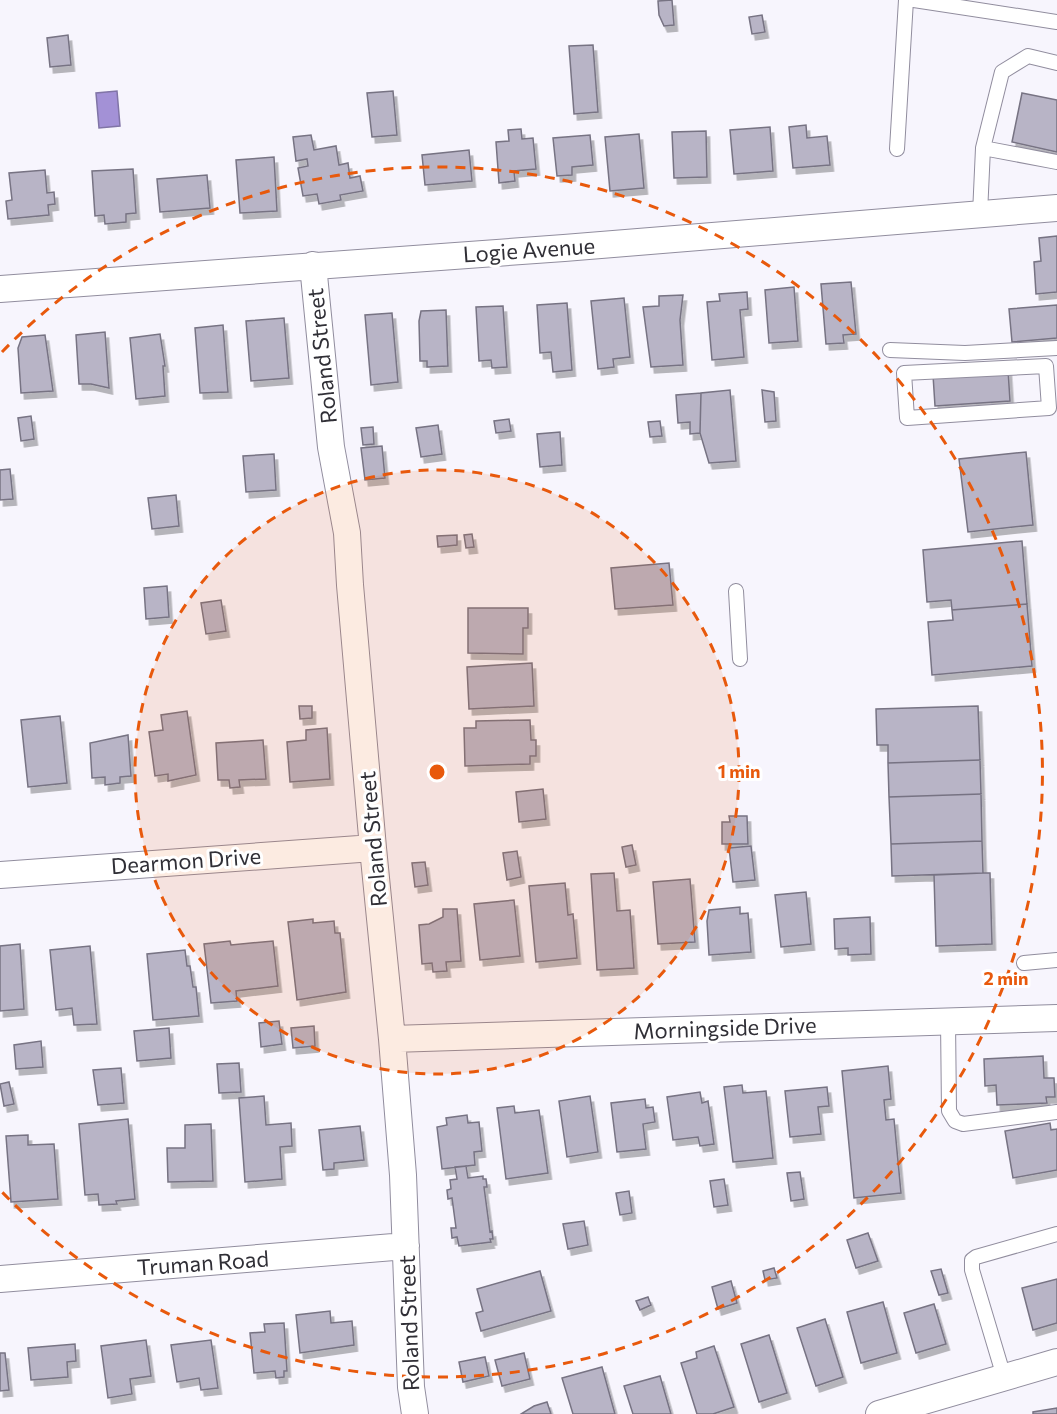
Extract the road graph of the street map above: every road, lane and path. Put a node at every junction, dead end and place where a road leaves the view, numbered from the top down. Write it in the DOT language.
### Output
graph roads {
  1 [pos="906,0"];
  2 [pos="914,0"];
  3 [pos="1057,22"];
  4 [pos="1057,63"];
  5 [pos="983,148"];
  6 [pos="897,149"];
  7 [pos="1057,162"];
  8 [pos="1057,208"];
  9 [pos="980,214"];
  10 [pos="313,265"];
  11 [pos="0,289"];
  12 [pos="1057,348"];
  13 [pos="890,350"];
  14 [pos="1052,377"];
  15 [pos="736,591"];
  16 [pos="740,659"];
  17 [pos="373,848"];
  18 [pos="0,875"];
  19 [pos="1057,960"];
  20 [pos="1024,963"];
  21 [pos="1057,1018"];
  22 [pos="948,1021"];
  23 [pos="392,1039"];
  24 [pos="1057,1112"];
  25 [pos="1057,1234"];
  26 [pos="406,1246"];
  27 [pos="0,1279"];
  28 [pos="1057,1362"];
  29 [pos="1004,1377"];
  30 [pos="415,1414"];
  31 [pos="879,1414"];
  1 -- 6 [label="lane"];
  2 -- 3 [label="lane"];
  4 -- 5 [label="lane"];
  5 -- 7 [label="lane"];
  5 -- 9 [label="lane"];
  8 -- 9 [label="street, Logie Avenue"];
  9 -- 10 [label="street, Logie Avenue"];
  10 -- 11 [label="street, Logie Avenue"];
  10 -- 17 [label="street, Roland Street"];
  12 -- 13 [label="lane"];
  14 -- 14 [label="lane"];
  15 -- 16 [label="lane"];
  17 -- 18 [label="street, Dearmon Drive"];
  17 -- 23 [label="street, Roland Street"];
  19 -- 20 [label="lane"];
  21 -- 22 [label="street, Morningside Drive"];
  22 -- 23 [label="street, Morningside Drive"];
  22 -- 24 [label="lane"];
  23 -- 26 [label="street, Roland Street"];
  25 -- 29 [label="lane"];
  26 -- 27 [label="street, Truman Road"];
  26 -- 30 [label="street, Roland Street"];
  28 -- 29 [label="street"];
  29 -- 31 [label="street"];
}
